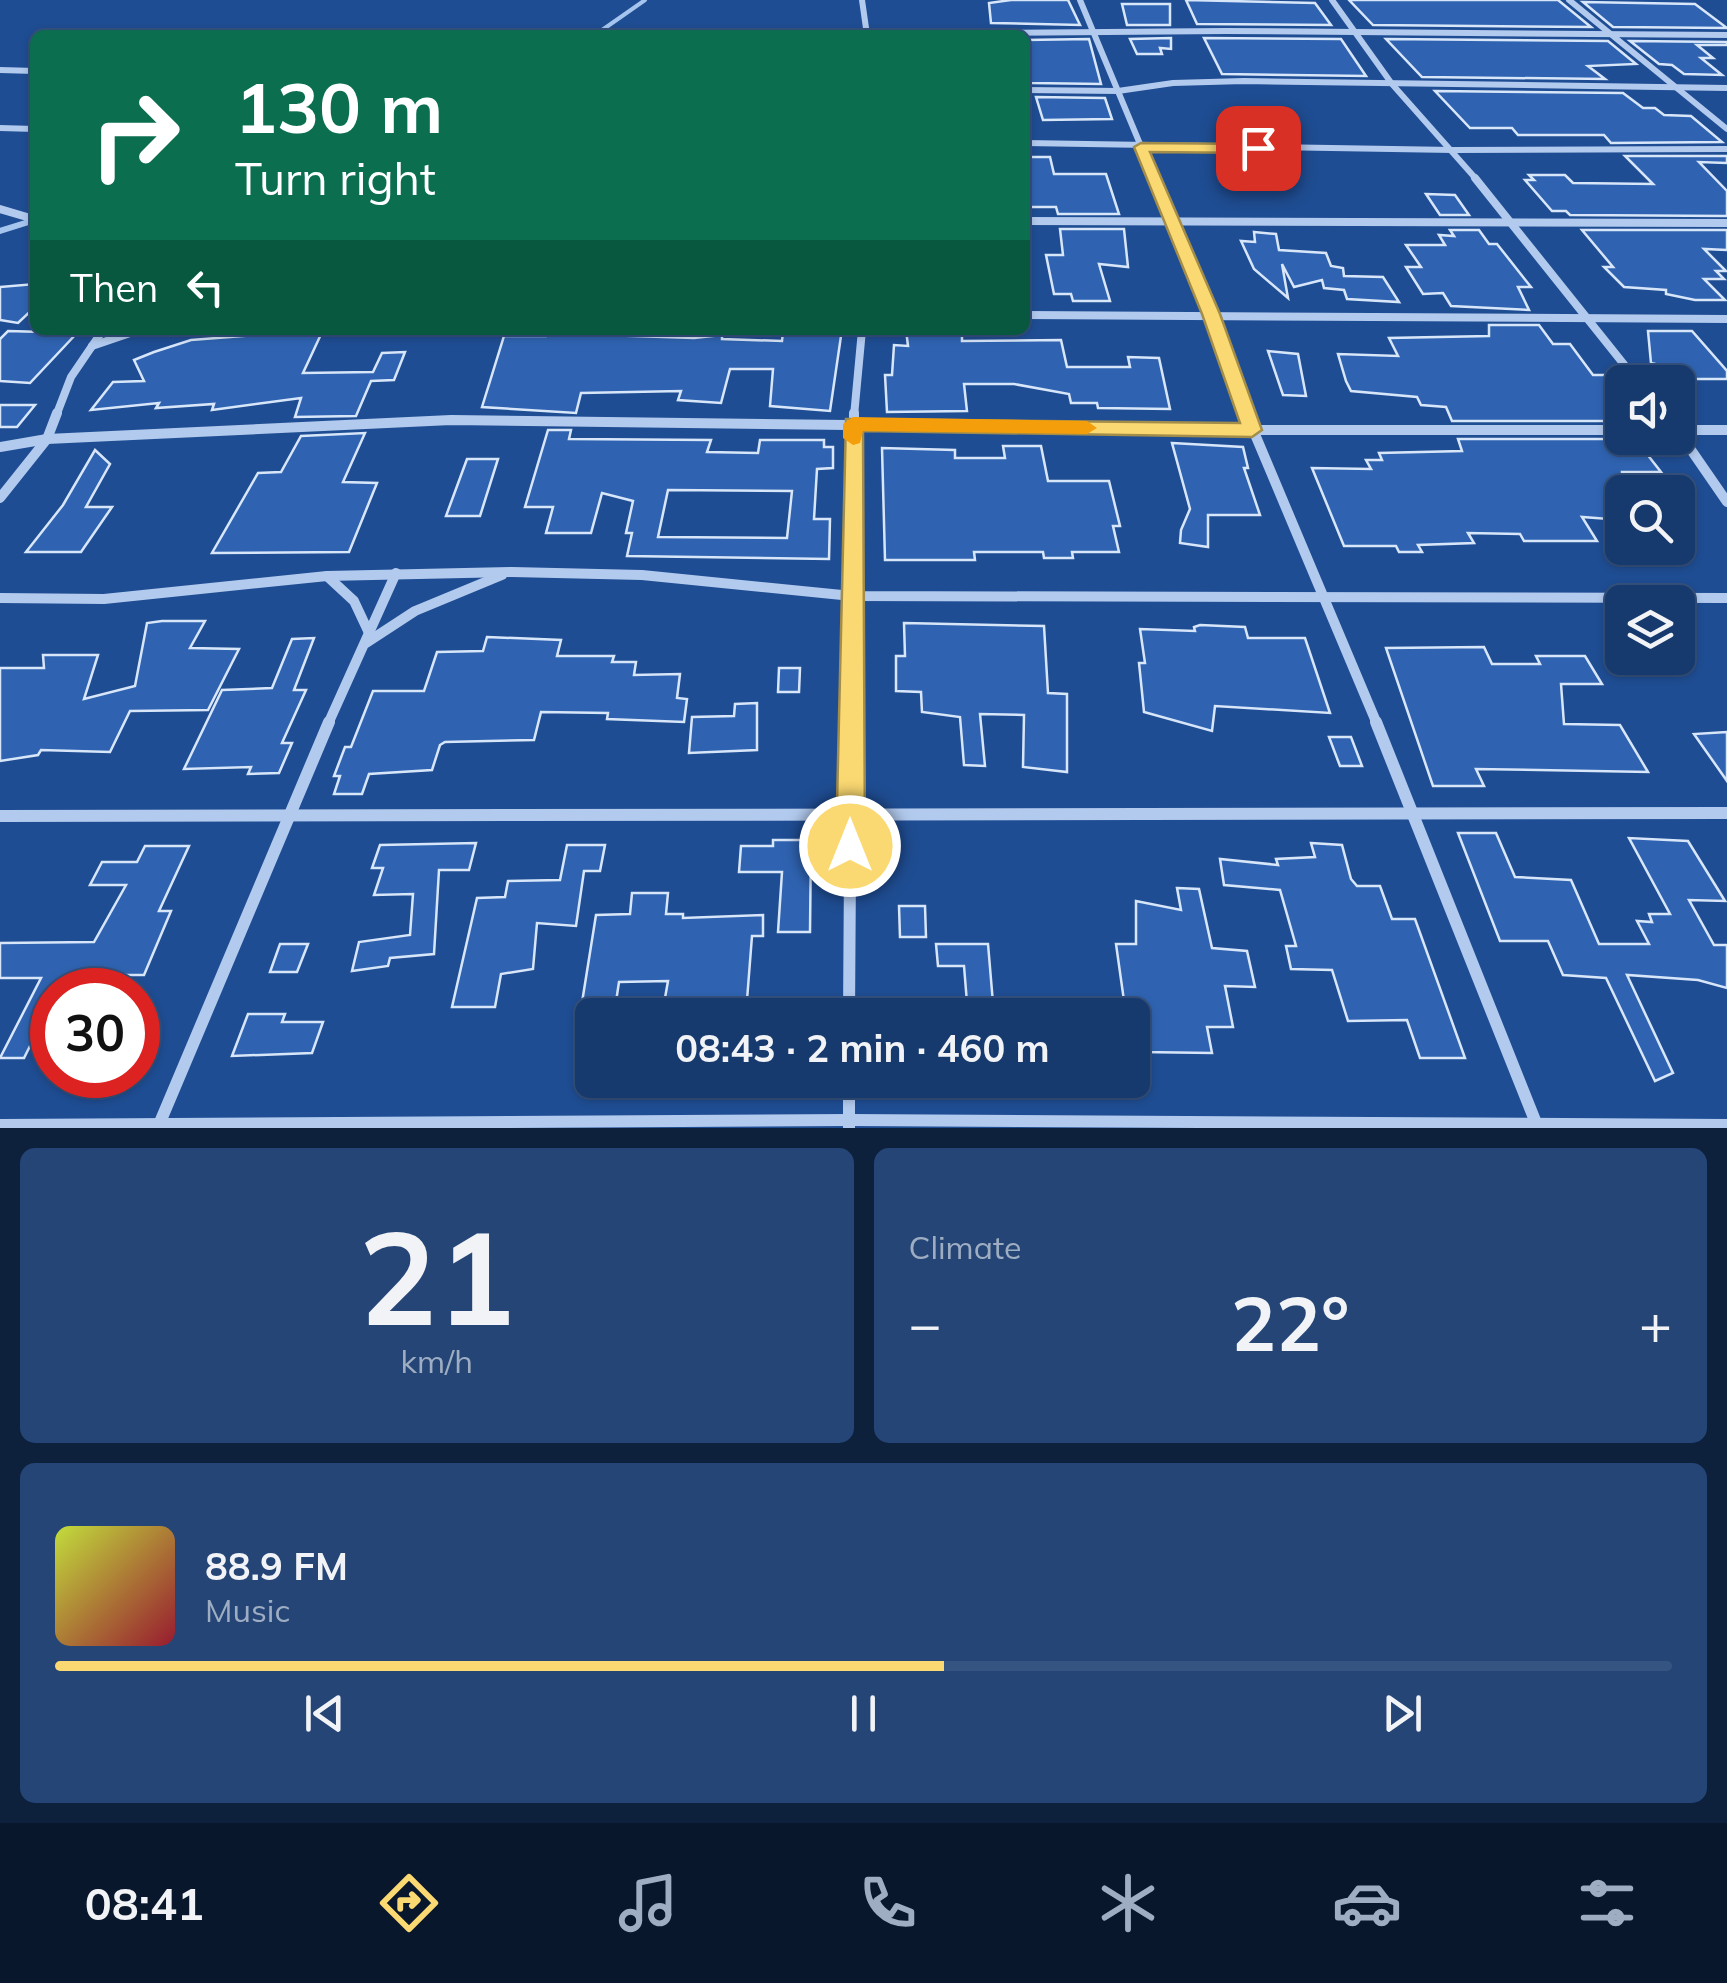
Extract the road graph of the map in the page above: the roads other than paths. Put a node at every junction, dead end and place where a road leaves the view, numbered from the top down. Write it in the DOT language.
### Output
graph roads {
  1 [pos="862,0"];
  2 [pos="1080,0"];
  3 [pos="1332,0"];
  4 [pos="1569,0"];
  5 [pos="866,30"];
  6 [pos="1352,33"];
  7 [pos="1030,34"];
  8 [pos="1092,34"];
  9 [pos="1614,35"];
  10 [pos="1727,35"];
  11 [pos="0,70"];
  12 [pos="30,71"];
  13 [pos="1392,84"];
  14 [pos="1678,88"];
  15 [pos="1727,88"];
  16 [pos="1030,90"];
  17 [pos="1118,91"];
  18 [pos="0,128"];
  19 [pos="30,128"];
  20 [pos="1727,129"];
  21 [pos="1030,143"];
  22 [pos="1141,147"];
  23 [pos="1727,149"];
  24 [pos="1453,150"];
  25 [pos="0,209"];
  26 [pos="27,217"];
  27 [pos="1172,221"];
  28 [pos="1030,222"];
  29 [pos="1727,223"];
  30 [pos="1511,224"];
  31 [pos="1211,314"];
  32 [pos="1030,316"];
  33 [pos="1587,319"];
  34 [pos="1727,319"];
  35 [pos="99,335"];
  36 [pos="124,335"];
  37 [pos="862,335"];
  38 [pos="90,346"];
  39 [pos="1624,365"];
  40 [pos="853,424"];
  41 [pos="1252,430"];
  42 [pos="1605,430"];
  43 [pos="1727,430"];
  44 [pos="1695,431"];
  45 [pos="47,439"];
  46 [pos="0,446"];
  47 [pos="1695,455"];
  48 [pos="0,498"];
  49 [pos="1727,502"];
  50 [pos="512,572"];
  51 [pos="396,573"];
  52 [pos="327,576"];
  53 [pos="852,596"];
  54 [pos="1326,597"];
  55 [pos="0,598"];
  56 [pos="1727,598"];
  57 [pos="366,639"];
  58 [pos="288,812"];
  59 [pos="851,812"];
  60 [pos="1727,813"];
  61 [pos="0,816"];
  62 [pos="1414,818"];
  63 [pos="849,998"];
  64 [pos="849,1098"];
  65 [pos="848,1124"];
  66 [pos="0,1125"];
  67 [pos="1727,1125"];
  68 [pos="158,1126"];
  69 [pos="1537,1127"];
  1 -- 5 [label="street"];
  2 -- 8 [label="street"];
  3 -- 6 [label="street"];
  4 -- 9 [label="street"];
  6 -- 8 [label="street"];
  6 -- 9 [label="street"];
  6 -- 13 [label="street"];
  7 -- 8 [label="street"];
  8 -- 17 [label="street"];
  9 -- 10 [label="street"];
  9 -- 14 [label="street"];
  11 -- 12 [label="street"];
  13 -- 14 [label="street"];
  13 -- 17 [label="street"];
  13 -- 24 [label="street"];
  14 -- 15 [label="street"];
  14 -- 20 [label="street"];
  16 -- 17 [label="street"];
  17 -- 22 [label="street"];
  18 -- 19 [label="street"];
  21 -- 22 [label="street"];
  22 -- 24 [label="street"];
  22 -- 27 [label="street"];
  23 -- 24 [label="street"];
  24 -- 30 [label="street"];
  25 -- 26 [label="street"];
  27 -- 28 [label="street"];
  27 -- 30 [label="street"];
  27 -- 31 [label="street"];
  29 -- 30 [label="street"];
  30 -- 33 [label="street"];
  31 -- 32 [label="street"];
  31 -- 33 [label="street"];
  31 -- 41 [label="street"];
  33 -- 34 [label="street"];
  33 -- 39 [label="street"];
  35 -- 38 [label="street"];
  36 -- 38 [label="street"];
  37 -- 40 [label="street"];
  38 -- 45 [label="street"];
  40 -- 41 [label="street"];
  40 -- 45 [label="street"];
  40 -- 53 [label="street"];
  41 -- 42 [label="street"];
  41 -- 54 [label="street"];
  43 -- 44 [label="street"];
  45 -- 46 [label="street"];
  45 -- 48 [label="street"];
  47 -- 49 [label="street"];
  50 -- 51 [label="street"];
  50 -- 53 [label="street"];
  50 -- 57 [label="street"];
  51 -- 52 [label="street"];
  51 -- 57 [label="street"];
  52 -- 55 [label="street"];
  52 -- 57 [label="street"];
  53 -- 54 [label="street"];
  53 -- 59 [label="street"];
  54 -- 56 [label="street"];
  54 -- 62 [label="street"];
  57 -- 58 [label="street"];
  58 -- 59 [label="street"];
  58 -- 61 [label="street"];
  58 -- 68 [label="street"];
  59 -- 62 [label="street"];
  59 -- 63 [label="street"];
  60 -- 62 [label="street"];
  62 -- 69 [label="street"];
  64 -- 65 [label="street"];
  65 -- 68 [label="street"];
  65 -- 69 [label="street"];
  66 -- 68 [label="street"];
  67 -- 69 [label="street"];
}
